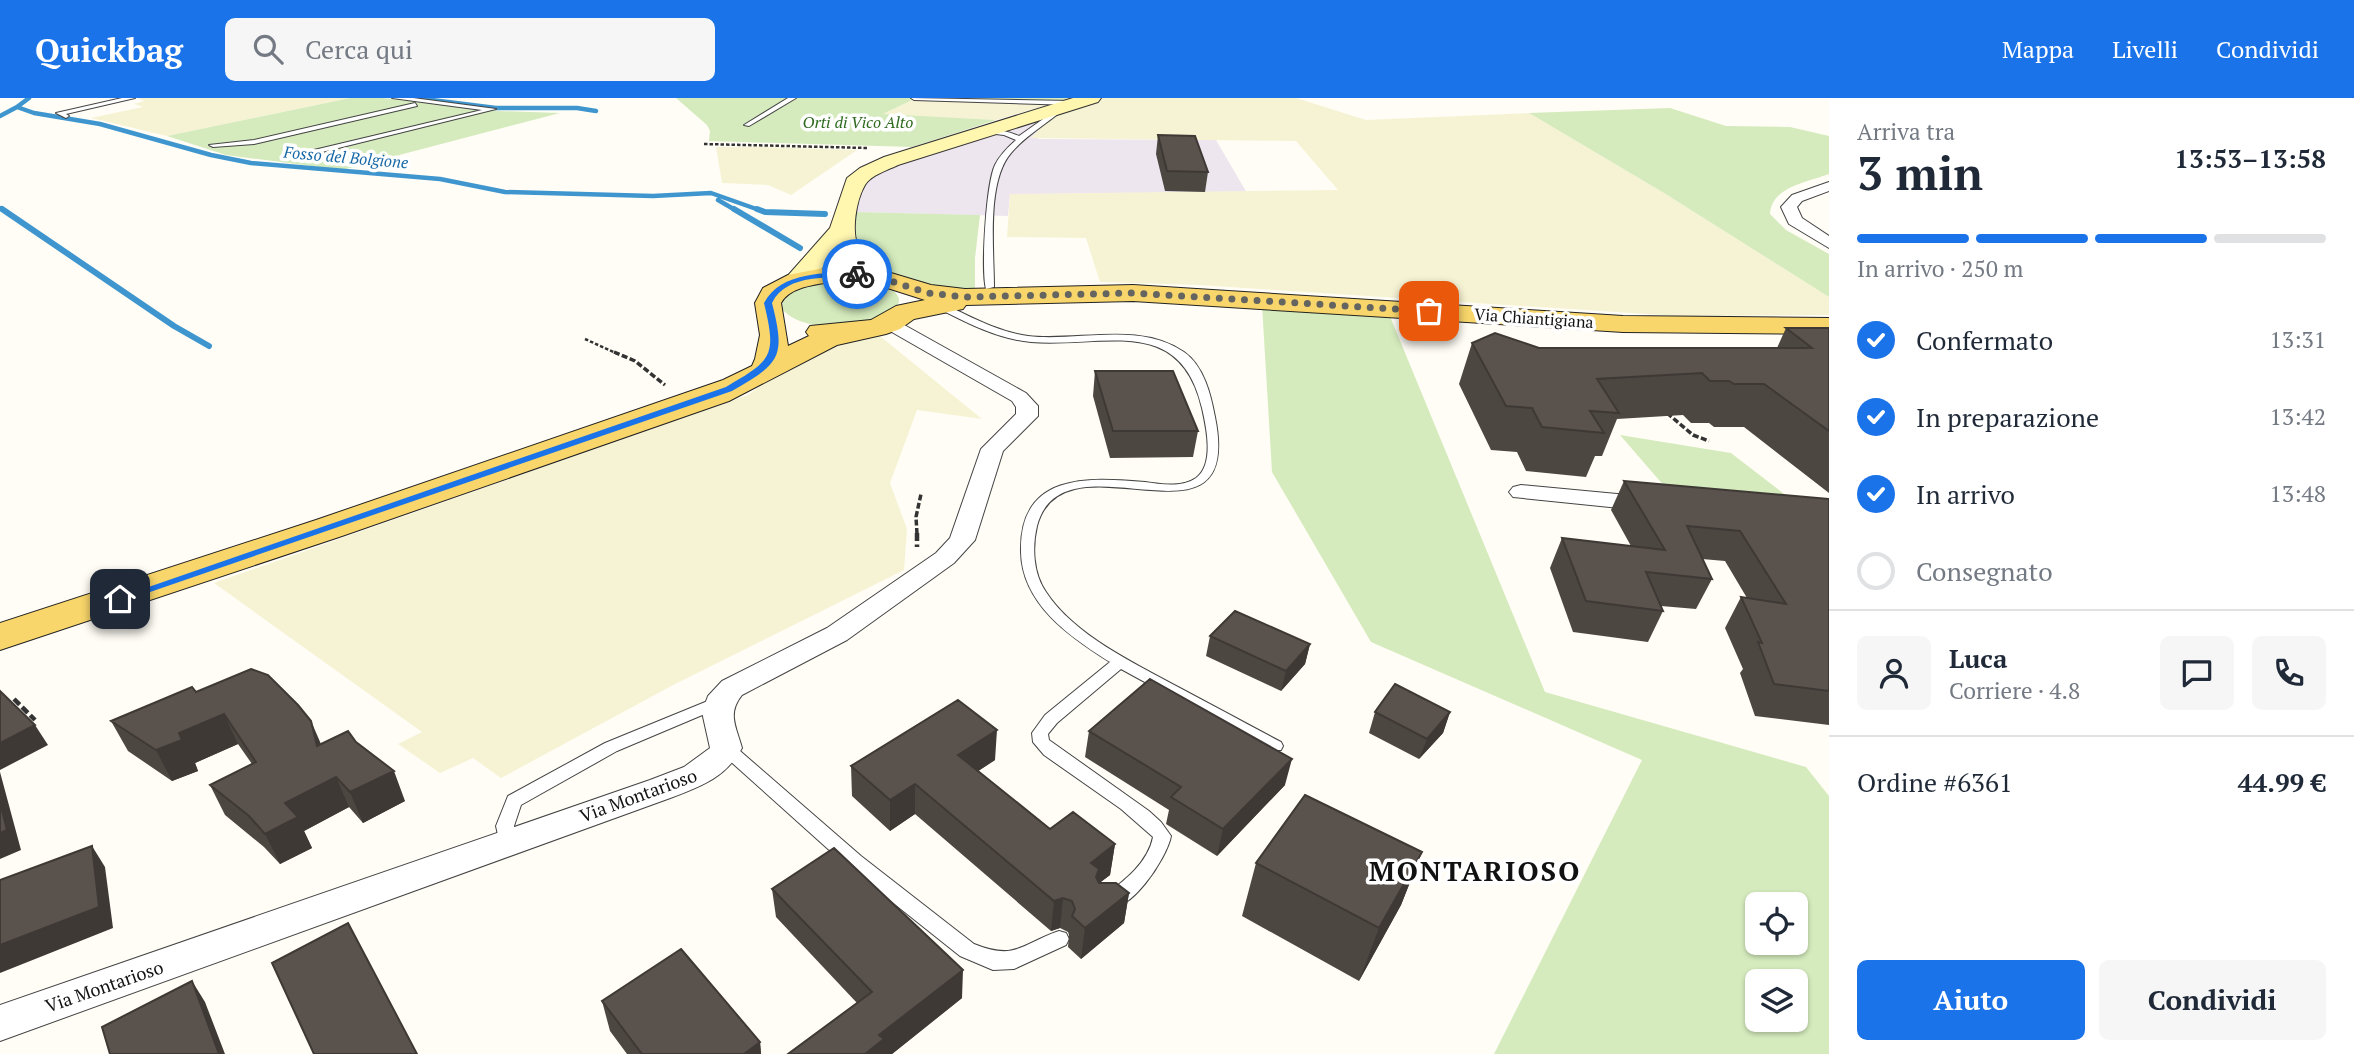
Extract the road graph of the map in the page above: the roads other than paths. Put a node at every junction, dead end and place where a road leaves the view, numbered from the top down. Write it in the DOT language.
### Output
graph roads {
  1 [pos="132,98"];
  2 [pos="395,98"];
  3 [pos="793,98"];
  4 [pos="914,98"];
  5 [pos="1092,98"];
  6 [pos="426,102"];
  7 [pos="1069,105"];
  8 [pos="66,116"];
  9 [pos="747,125"];
  10 [pos="1019,132"];
  11 [pos="213,145"];
  12 [pos="317,152"];
  13 [pos="1829,186"];
  14 [pos="841,230"];
  15 [pos="1829,243"];
  16 [pos="797,280"];
  17 [pos="887,281"];
  18 [pos="988,292"];
  19 [pos="941,306"];
  20 [pos="770,312"];
  21 [pos="902,323"];
  22 [pos="1829,326"];
  23 [pos="844,333"];
  24 [pos="765,368"];
  25 [pos="1521,492"];
  26 [pos="1672,506"];
  27 [pos="0,637"];
  28 [pos="1120,662"];
  29 [pos="722,700"];
  30 [pos="1275,746"];
  31 [pos="726,748"];
  32 [pos="507,843"];
  33 [pos="1104,907"];
  34 [pos="1059,939"];
  35 [pos="0,1023"];
  1 -- 8 [label="lane"];
  2 -- 6 [label="lane"];
  3 -- 9 [label="lane"];
  4 -- 7 [label="lane"];
  5 -- 7 [label="street"];
  6 -- 11 [label="lane"];
  6 -- 12 [label="lane"];
  7 -- 10 [label="street"];
  10 -- 14 [label="street"];
  10 -- 18 [label="lane"];
  13 -- 15 [label="street"];
  14 -- 16 [label="street"];
  14 -- 17 [label="street"];
  16 -- 17 [label="main road, Via Chiantigiana"];
  16 -- 20 [label="main road, Via Chiantigiana"];
  17 -- 18 [label="main road, Via Chiantigiana"];
  17 -- 21 [label="main road"];
  18 -- 19 [label="main road, Via Chiantigiana"];
  18 -- 22 [label="main road, Via Chiantigiana"];
  19 -- 21 [label="main road, Via Chiantigiana"];
  19 -- 28 [label="lane"];
  20 -- 23 [label="main road, Via Chiantigiana"];
  20 -- 24 [label="main road"];
  21 -- 23 [label="main road, Via Chiantigiana"];
  21 -- 29 [label="street"];
  23 -- 24 [label="main road, Via Chiantigiana"];
  24 -- 27 [label="main road, Via Chiantigiana"];
  25 -- 26 [label="street"];
  28 -- 30 [label="lane"];
  28 -- 33 [label="lane"];
  29 -- 31 [label="street"];
  29 -- 32 [label="lane"];
  31 -- 32 [label="street, Via Montarioso"];
  31 -- 34 [label="lane"];
  32 -- 35 [label="street, Via Montarioso"];
}
